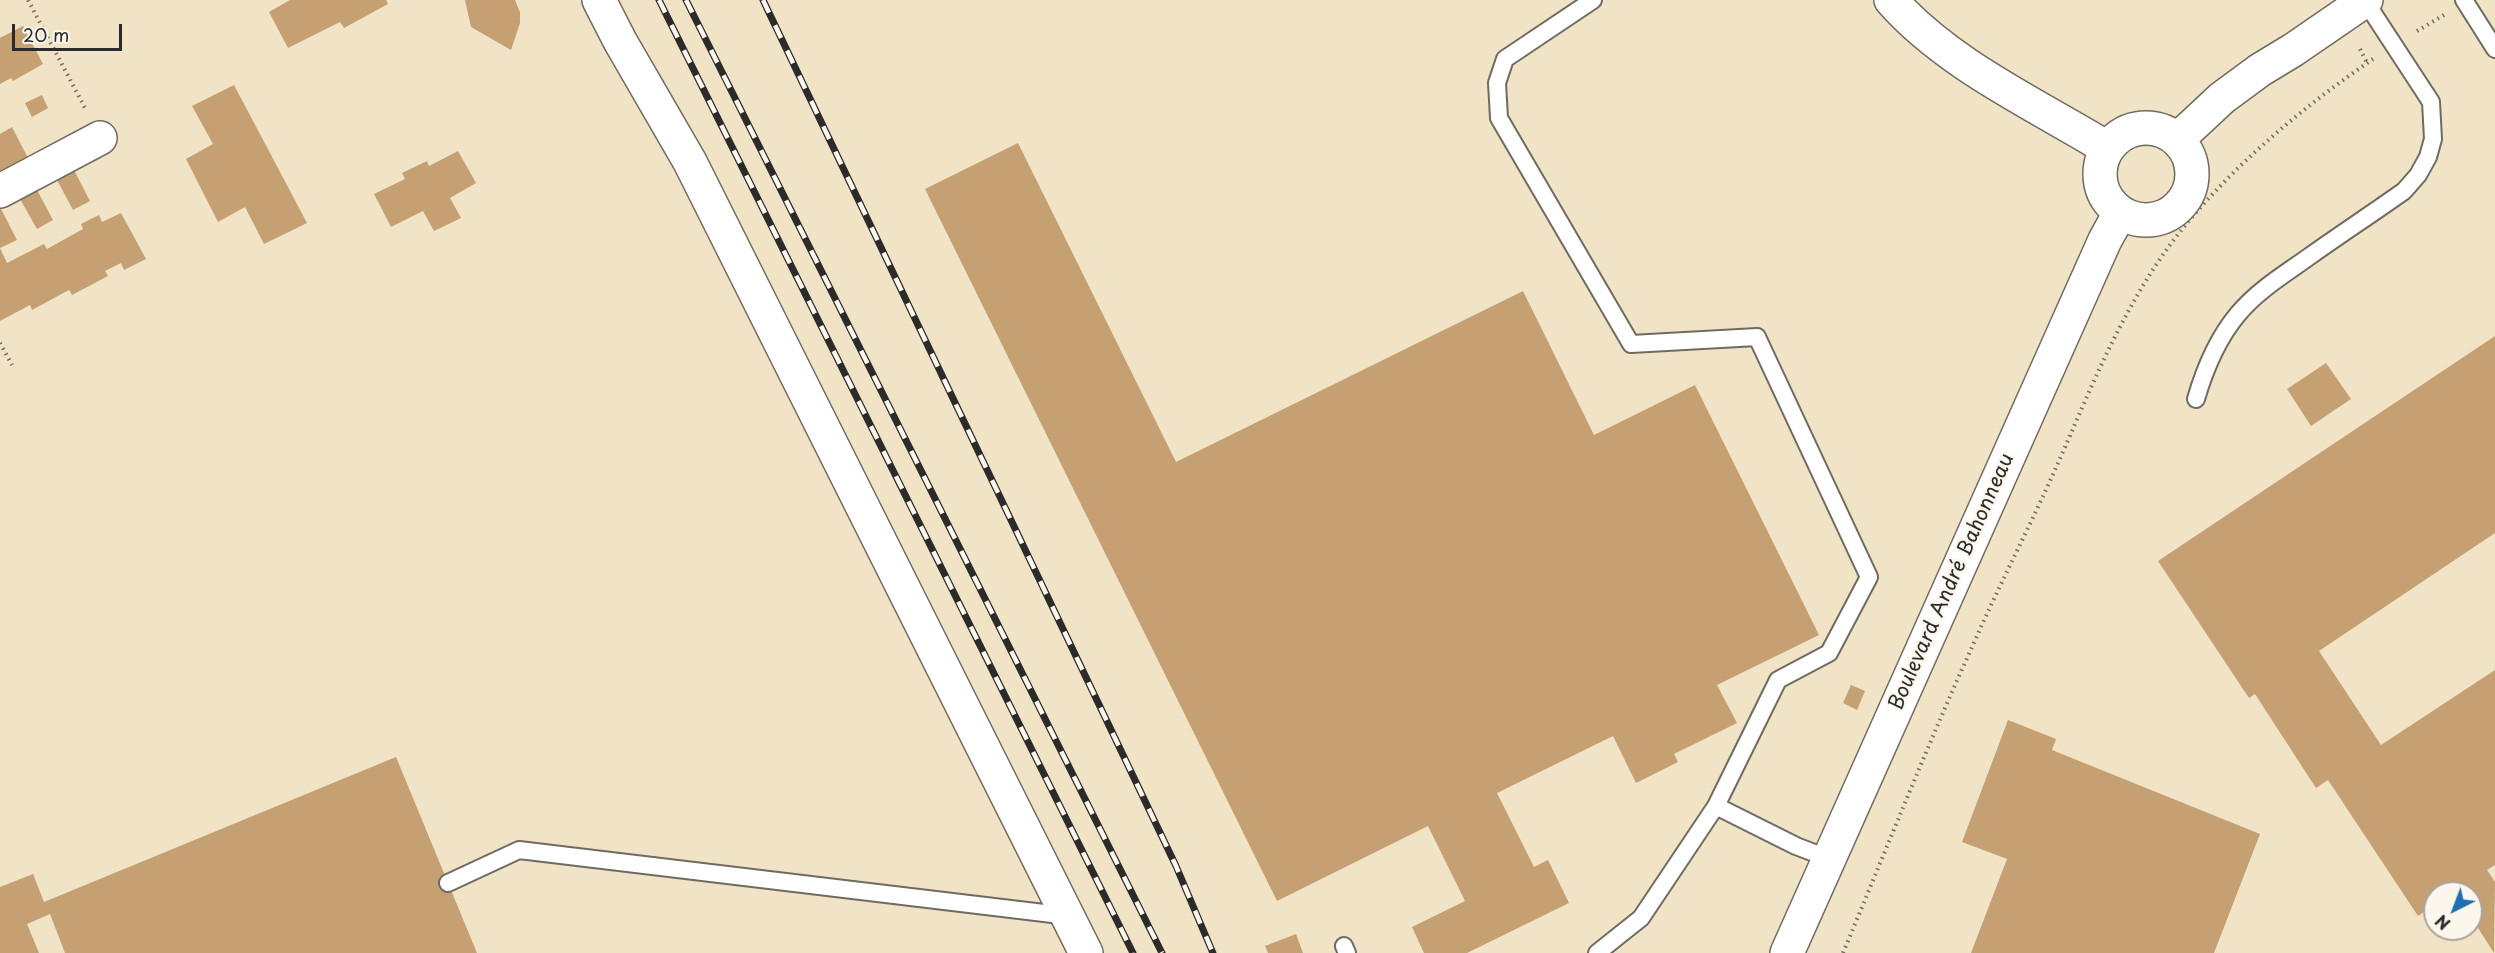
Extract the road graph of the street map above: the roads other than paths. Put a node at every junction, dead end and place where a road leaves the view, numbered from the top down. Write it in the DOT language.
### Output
graph roads {
  1 [pos="599,0"];
  2 [pos="1593,0"];
  3 [pos="1891,0"];
  4 [pos="2366,0"];
  5 [pos="2464,1"];
  6 [pos="2495,48"];
  7 [pos="100,138"];
  8 [pos="2177,141"];
  9 [pos="2107,148"];
  10 [pos="0,191"];
  11 [pos="2120,213"];
  12 [pos="2196,399"];
  13 [pos="1716,806"];
  14 [pos="1830,859"];
  15 [pos="448,883"];
  16 [pos="1069,916"];
  17 [pos="1086,953"];
  18 [pos="1597,953"];
  19 [pos="1787,953"];
  1 -- 16 [label="street"];
  2 -- 13 [label="lane"];
  3 -- 9 [label="street"];
  4 -- 8 [label="street"];
  4 -- 12 [label="lane"];
  5 -- 6 [label="lane"];
  7 -- 10 [label="street"];
  8 -- 9 [label="street"];
  8 -- 11 [label="street"];
  9 -- 11 [label="street"];
  11 -- 14 [label="street, Boulevard André Bahonneau"];
  13 -- 14 [label="lane"];
  13 -- 18 [label="lane"];
  14 -- 19 [label="street, Boulevard André Bahonneau"];
  15 -- 16 [label="lane"];
  16 -- 17 [label="street"];
}
